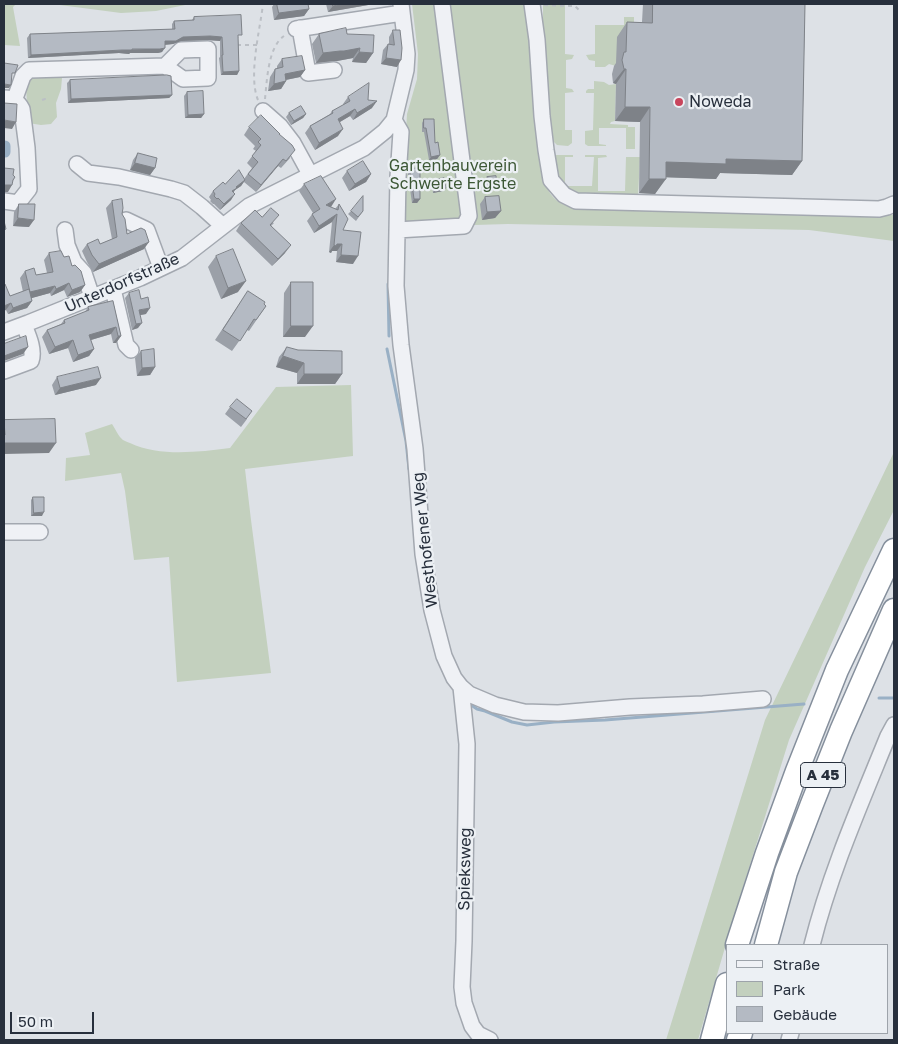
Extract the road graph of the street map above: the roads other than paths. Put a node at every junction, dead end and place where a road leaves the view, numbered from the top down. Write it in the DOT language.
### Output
graph roads {
  1 [pos="442,4"];
  2 [pos="538,4"];
  3 [pos="402,8"];
  4 [pos="165,66"];
  5 [pos="334,70"];
  6 [pos="9,99"];
  7 [pos="263,111"];
  8 [pos="394,120"];
  9 [pos="77,164"];
  10 [pos="310,174"];
  11 [pos="4,201"];
  12 [pos="894,204"];
  13 [pos="126,220"];
  14 [pos="224,226"];
  15 [pos="65,230"];
  16 [pos="397,230"];
  17 [pos="161,268"];
  18 [pos="113,289"];
  19 [pos="92,298"];
  20 [pos="24,324"];
  21 [pos="4,332"];
  22 [pos="131,350"];
  23 [pos="4,371"];
  24 [pos="4,532"];
  25 [pos="40,532"];
  26 [pos="894,550"];
  27 [pos="894,610"];
  28 [pos="461,687"];
  29 [pos="763,699"];
  30 [pos="894,725"];
  31 [pos="737,944"];
  32 [pos="766,944"];
  33 [pos="812,944"];
  34 [pos="726,988"];
  35 [pos="490,1040"];
  36 [pos="712,1040"];
  1 -- 16 [label="street"];
  2 -- 12 [label="street"];
  3 -- 5 [label="street, Unterdorfstraße"];
  3 -- 8 [label="street, Unterdorfstraße"];
  4 -- 6 [label="street"];
  6 -- 11 [label="street"];
  7 -- 10 [label="street"];
  8 -- 10 [label="street, Unterdorfstraße"];
  8 -- 16 [label="street, Westhofener Weg"];
  9 -- 14 [label="street"];
  10 -- 14 [label="street, Unterdorfstraße"];
  13 -- 17 [label="street"];
  14 -- 17 [label="street, Unterdorfstraße"];
  15 -- 19 [label="street"];
  16 -- 28 [label="street, Westhofener Weg"];
  17 -- 18 [label="street, Unterdorfstraße"];
  18 -- 19 [label="street, Unterdorfstraße"];
  18 -- 22 [label="street"];
  19 -- 20 [label="street, Unterdorfstraße"];
  20 -- 21 [label="street, Unterdorfstraße"];
  20 -- 23 [label="street"];
  24 -- 25 [label="street"];
  26 -- 31 [label="highway, A 45"];
  27 -- 32 [label="highway, A 45"];
  28 -- 29 [label="street, Westhofener Weg"];
  28 -- 35 [label="street, Spieksweg"];
  30 -- 33 [label="street"];
  34 -- 36 [label="highway"];
}
